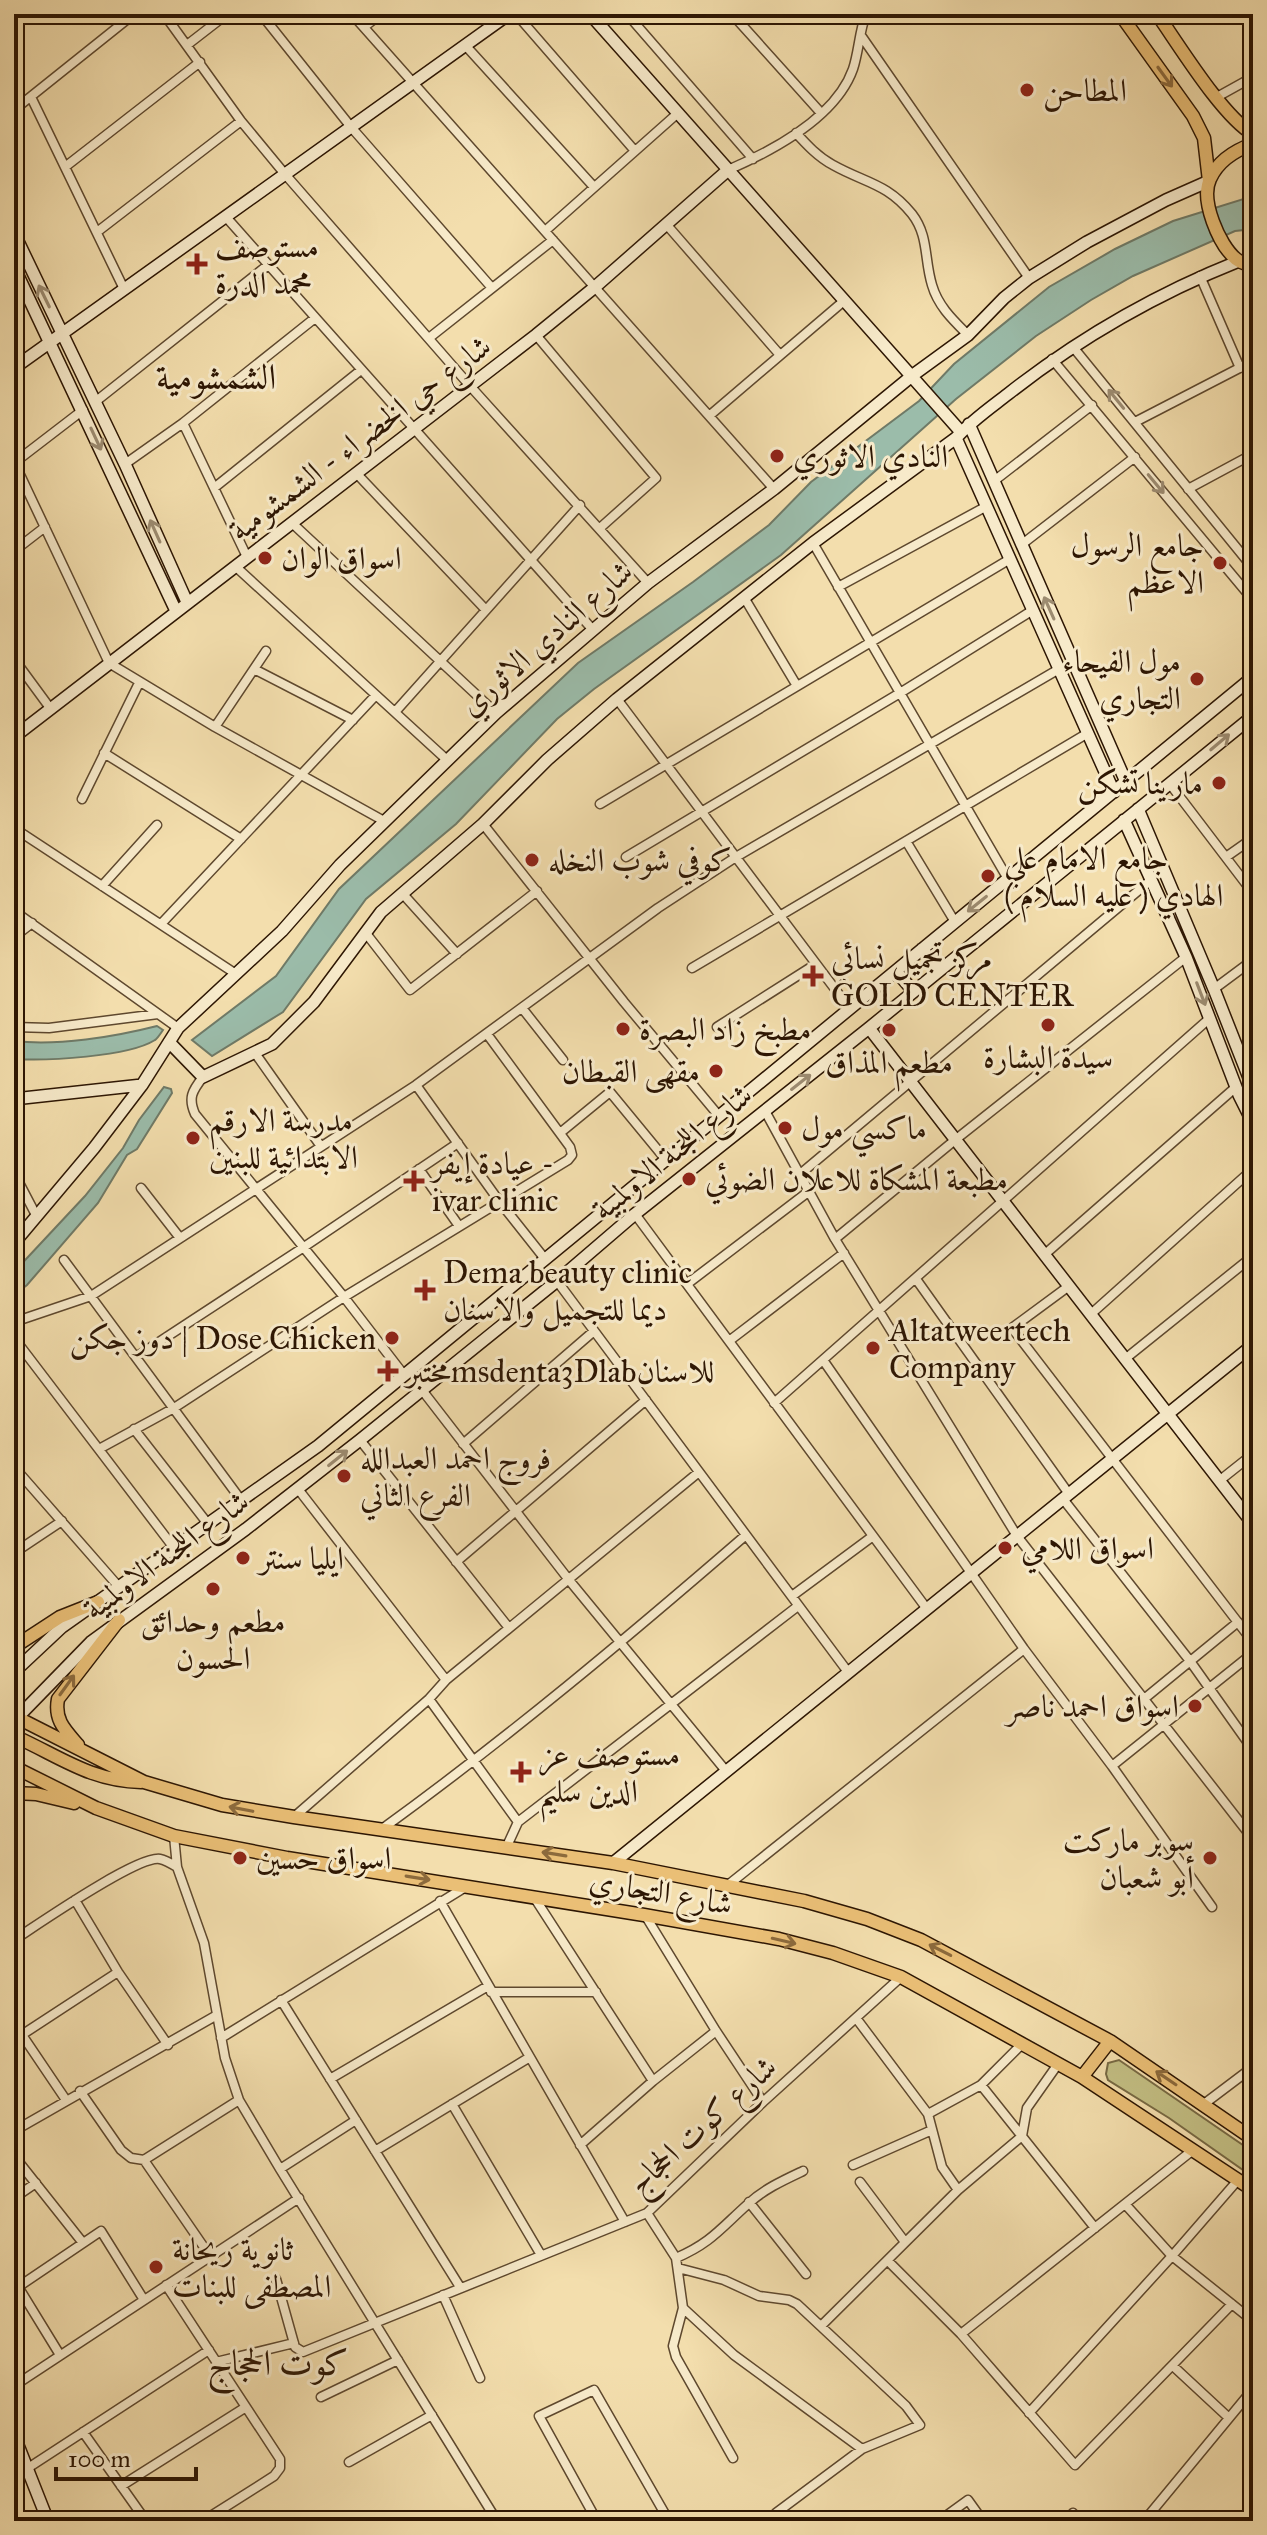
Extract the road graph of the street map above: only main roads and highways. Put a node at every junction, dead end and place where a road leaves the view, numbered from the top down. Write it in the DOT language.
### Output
graph roads {
  1 [pos="1120,14"];
  2 [pos="1157,14"];
  3 [pos="1253,134"];
  4 [pos="1253,144"];
  5 [pos="1209,181"];
  6 [pos="1253,266"];
  7 [pos="98,1602"];
  8 [pos="119,1620"];
  9 [pos="14,1647"];
  10 [pos="15,1718"];
  11 [pos="14,1736"];
  12 [pos="83,1751"];
  13 [pos="14,1767"];
  14 [pos="144,1782"];
  15 [pos="14,1793"];
  16 [pos="96,1808"];
  17 [pos="1110,2041"];
  18 [pos="1082,2077"];
  19 [pos="1253,2139"];
  20 [pos="1253,2190"];
  1 -- 5 [label="main road, one-way"];
  2 -- 3 [label="main road"];
  4 -- 5 [label="main road"];
  5 -- 6 [label="main road"];
  7 -- 9 [label="main road"];
  12 -- 8 [label="main road, one-way"];
  10 -- 12 [label="main road, شارع التجاري"];
  11 -- 14 [label="main road"];
  12 -- 14 [label="main road, شارع التجاري"];
  13 -- 16 [label="main road, شارع التجاري"];
  17 -- 14 [label="main road, شارع التجاري, one-way"];
  15 -- 16 [label="main road"];
  16 -- 18 [label="main road, شارع التجاري, one-way"];
  17 -- 18 [label="main road"];
  19 -- 17 [label="main road, شارع التجاري, one-way"];
  18 -- 20 [label="main road, شارع التجاري"];
}
